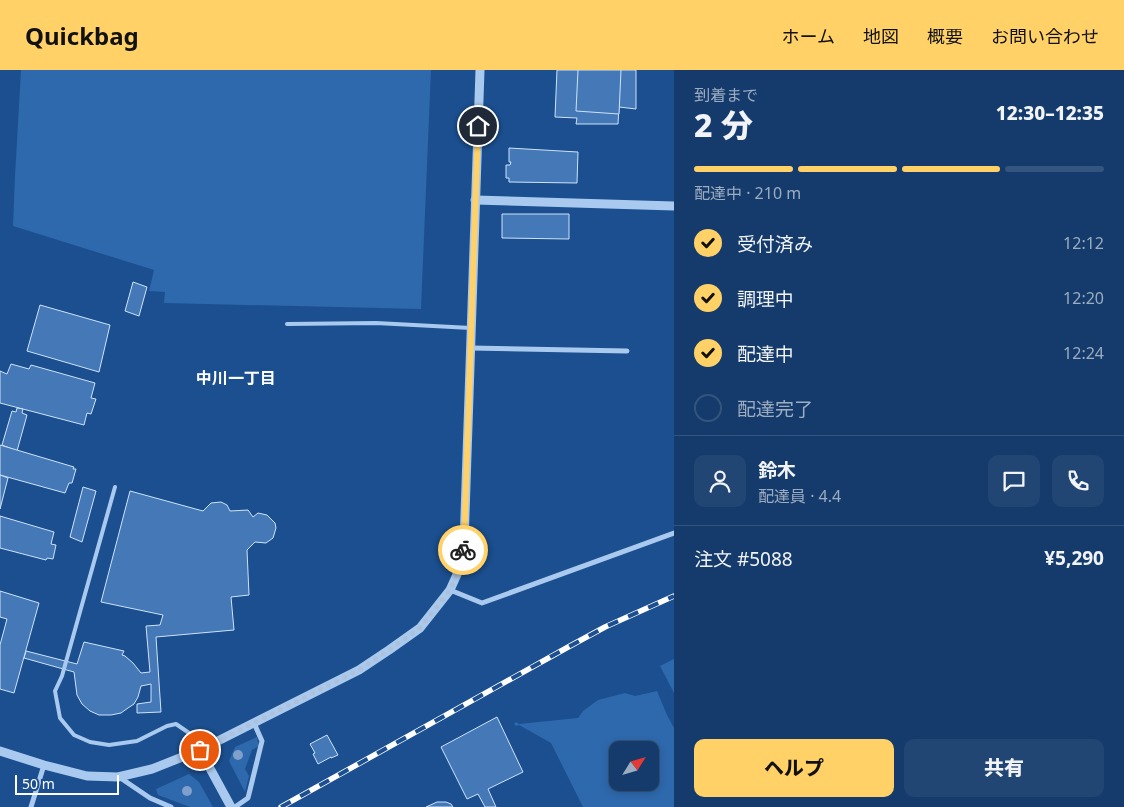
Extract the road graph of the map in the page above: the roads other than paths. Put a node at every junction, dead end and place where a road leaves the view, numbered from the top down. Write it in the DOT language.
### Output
graph roads {
  1 [pos="480,70"];
  2 [pos="475,200"];
  3 [pos="674,206"];
  4 [pos="287,324"];
  5 [pos="471,328"];
  6 [pos="470,348"];
  7 [pos="627,351"];
  8 [pos="115,487"];
  9 [pos="674,533"];
  10 [pos="450,590"];
  11 [pos="254,723"];
  12 [pos="200,750"];
  13 [pos="0,751"];
  14 [pos="44,765"];
  15 [pos="118,777"];
  16 [pos="31,807"];
  17 [pos="171,807"];
  18 [pos="231,807"];
  19 [pos="235,807"];
  1 -- 2 [label="street"];
  2 -- 3 [label="street"];
  2 -- 5 [label="street"];
  4 -- 5 [label="lane"];
  5 -- 6 [label="street"];
  6 -- 7 [label="street"];
  6 -- 10 [label="street"];
  8 -- 12 [label="lane"];
  9 -- 10 [label="street"];
  10 -- 11 [label="street"];
  11 -- 12 [label="street"];
  11 -- 19 [label="street"];
  12 -- 15 [label="street"];
  12 -- 18 [label="street"];
  13 -- 14 [label="street"];
  14 -- 15 [label="street"];
  14 -- 16 [label="street"];
  15 -- 17 [label="street"];
}
